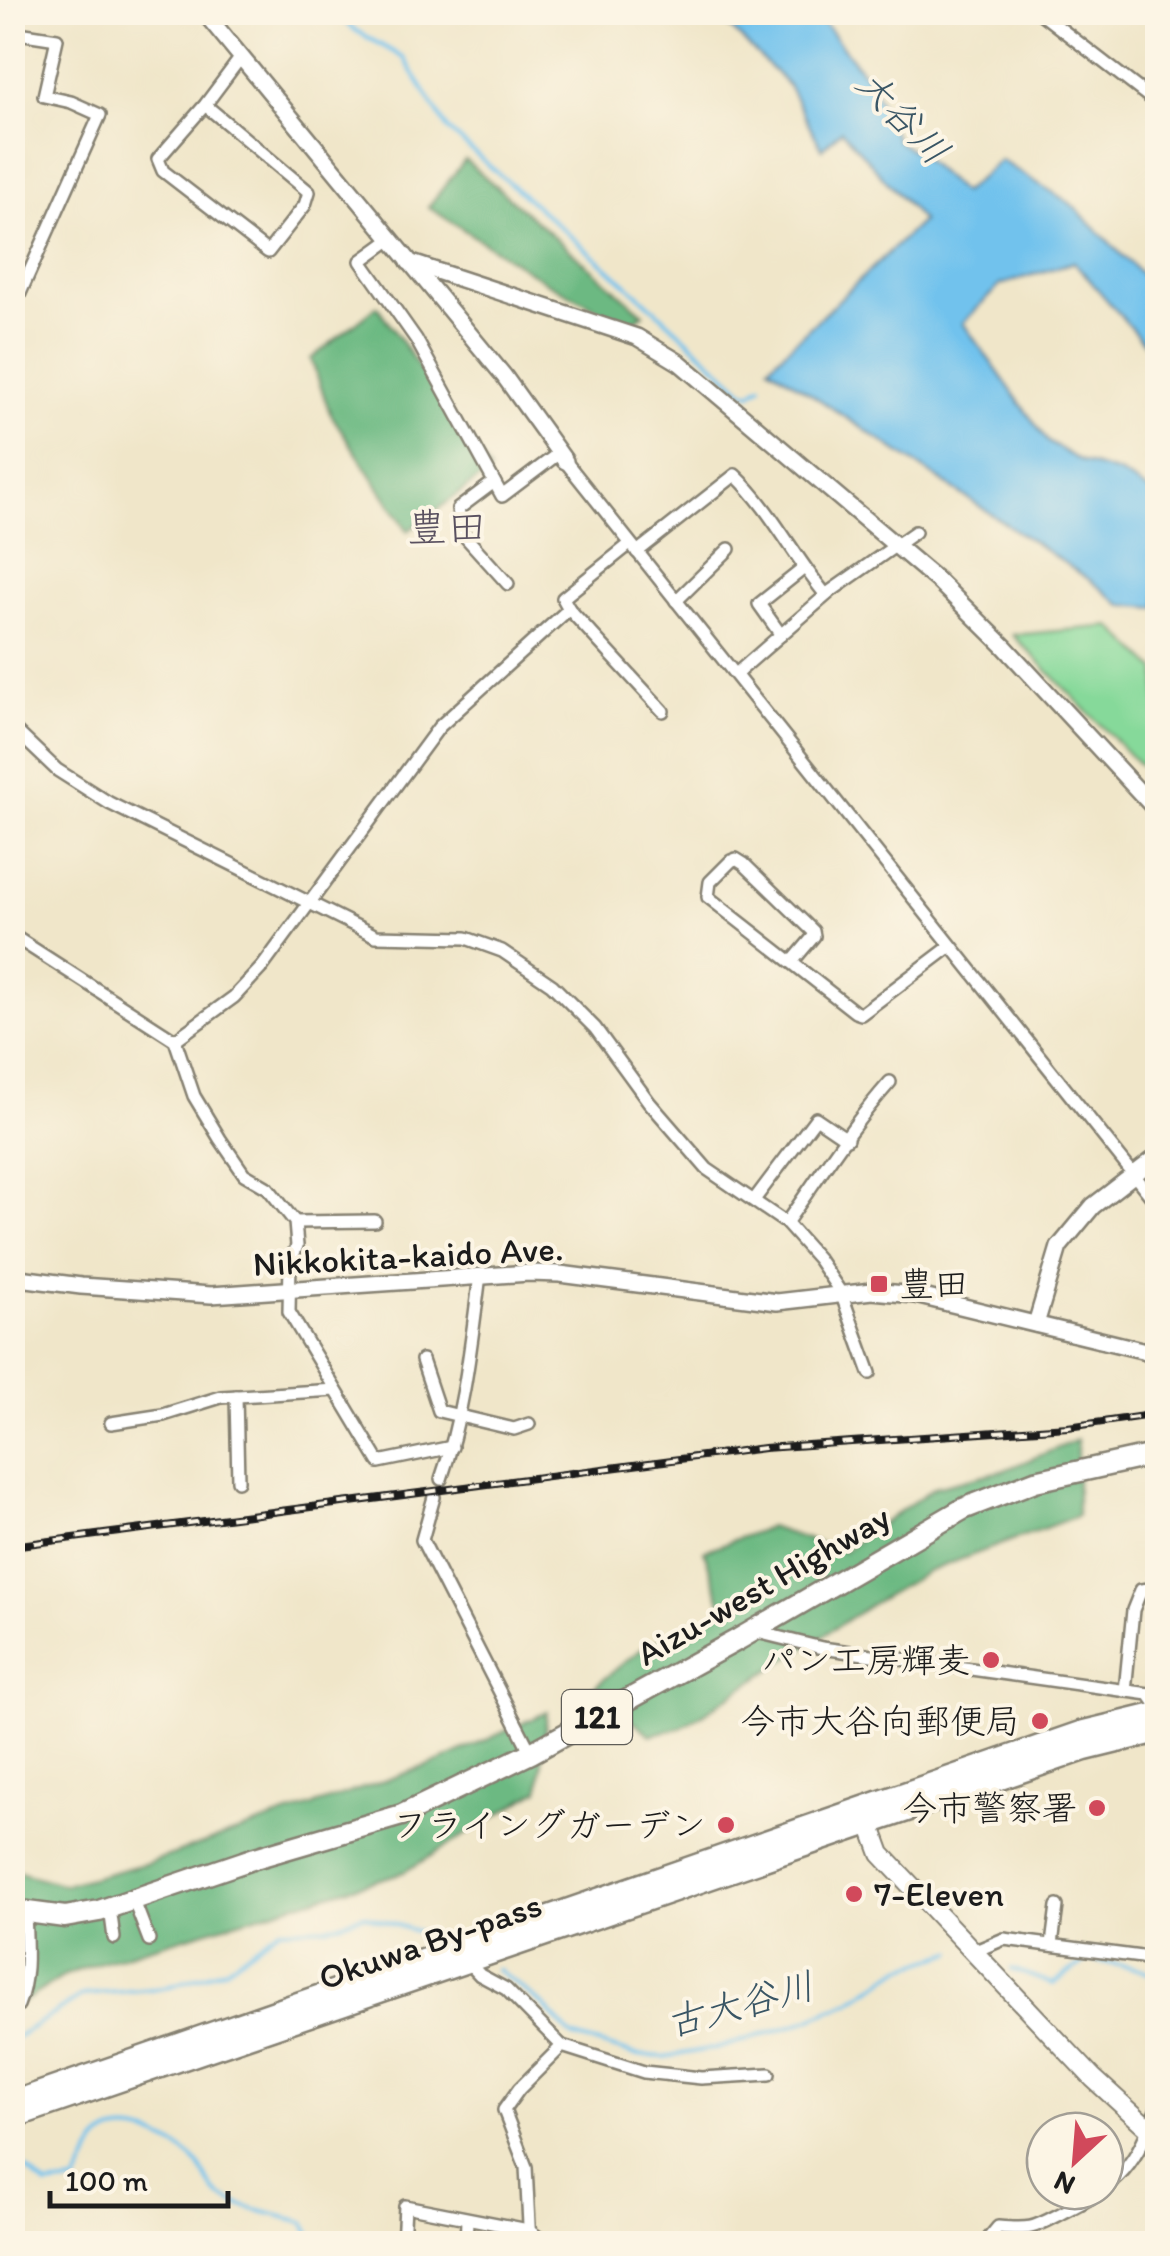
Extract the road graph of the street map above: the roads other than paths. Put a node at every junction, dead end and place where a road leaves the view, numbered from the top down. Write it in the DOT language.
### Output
graph roads {
  1 [pos="204,12"];
  2 [pos="1039,12"];
  3 [pos="12,32"];
  4 [pos="240,57"];
  5 [pos="1158,104"];
  6 [pos="205,105"];
  7 [pos="390,240"];
  8 [pos="408,262"];
  9 [pos="12,311"];
  10 [pos="562,457"];
  11 [pos="494,482"];
  12 [pos="915,532"];
  13 [pos="896,545"];
  14 [pos="633,548"];
  15 [pos="730,548"];
  16 [pos="804,568"];
  17 [pos="508,584"];
  18 [pos="826,595"];
  19 [pos="676,601"];
  20 [pos="569,609"];
  21 [pos="781,635"];
  22 [pos="736,674"];
  23 [pos="662,712"];
  24 [pos="12,726"];
  25 [pos="1158,812"];
  26 [pos="308,901"];
  27 [pos="12,935"];
  28 [pos="951,946"];
  29 [pos="792,962"];
  30 [pos="175,1040"];
  31 [pos="890,1082"];
  32 [pos="847,1139"];
  33 [pos="1158,1156"];
  34 [pos="1132,1174"];
  35 [pos="754,1200"];
  36 [pos="1158,1205"];
  37 [pos="374,1221"];
  38 [pos="296,1222"];
  39 [pos="786,1223"];
  40 [pos="480,1275"];
  41 [pos="12,1277"];
  42 [pos="290,1291"];
  43 [pos="841,1293"];
  44 [pos="1036,1324"];
  45 [pos="1158,1354"];
  46 [pos="422,1360"];
  47 [pos="870,1373"];
  48 [pos="335,1390"];
  49 [pos="236,1396"];
  50 [pos="458,1416"];
  51 [pos="110,1423"];
  52 [pos="529,1424"];
  53 [pos="452,1447"];
  54 [pos="1158,1454"];
  55 [pos="441,1479"];
  56 [pos="238,1481"];
  57 [pos="434,1496"];
  58 [pos="1158,1588"];
  59 [pos="753,1630"];
  60 [pos="1124,1690"];
  61 [pos="1158,1710"];
  62 [pos="1158,1732"];
  63 [pos="1110,1734"];
  64 [pos="531,1753"];
  65 [pos="867,1816"];
  66 [pos="134,1901"];
  67 [pos="1056,1906"];
  68 [pos="110,1908"];
  69 [pos="19,1911"];
  70 [pos="114,1938"];
  71 [pos="150,1940"];
  72 [pos="1052,1944"];
  73 [pos="973,1952"];
  74 [pos="463,1955"];
  75 [pos="1158,1964"];
  76 [pos="18,2005"];
  77 [pos="562,2046"];
  78 [pos="768,2074"];
  79 [pos="12,2102"];
  80 [pos="1158,2105"];
  81 [pos="12,2118"];
  82 [pos="1153,2133"];
  83 [pos="467,2220"];
  84 [pos="530,2237"];
  85 [pos="988,2241"];
  86 [pos="403,2244"];
  87 [pos="466,2244"];
  88 [pos="547,2244"];
  1 -- 4 [label="street"];
  2 -- 5 [label="street"];
  3 -- 9 [label="street"];
  4 -- 6 [label="street"];
  4 -- 7 [label="street"];
  6 -- 6 [label="street"];
  7 -- 8 [label="street"];
  7 -- 11 [label="street"];
  8 -- 10 [label="street"];
  8 -- 13 [label="street"];
  10 -- 11 [label="street"];
  10 -- 14 [label="street"];
  11 -- 17 [label="street"];
  12 -- 13 [label="street"];
  13 -- 18 [label="street"];
  13 -- 25 [label="street"];
  14 -- 16 [label="street"];
  14 -- 19 [label="street"];
  14 -- 20 [label="street"];
  15 -- 19 [label="street"];
  16 -- 18 [label="street"];
  16 -- 21 [label="street"];
  18 -- 21 [label="street"];
  19 -- 22 [label="street"];
  20 -- 23 [label="street"];
  20 -- 26 [label="street"];
  21 -- 22 [label="street"];
  22 -- 28 [label="street"];
  24 -- 26 [label="street"];
  26 -- 30 [label="street"];
  26 -- 35 [label="street"];
  27 -- 30 [label="street"];
  28 -- 29 [label="street"];
  28 -- 34 [label="street"];
  29 -- 29 [label="street"];
  30 -- 38 [label="street"];
  31 -- 32 [label="street"];
  32 -- 35 [label="street"];
  32 -- 39 [label="street"];
  33 -- 34 [label="street"];
  34 -- 36 [label="street"];
  34 -- 44 [label="street"];
  35 -- 39 [label="street"];
  37 -- 38 [label="street"];
  38 -- 42 [label="street"];
  39 -- 43 [label="street"];
  40 -- 42 [label="street, Nikkokita-kaido Ave."];
  40 -- 43 [label="street, Nikkokita-kaido Ave."];
  40 -- 50 [label="street"];
  41 -- 42 [label="street, Nikkokita-kaido Ave."];
  42 -- 48 [label="street"];
  43 -- 44 [label="street, Nikkokita-kaido Ave."];
  43 -- 47 [label="street"];
  44 -- 45 [label="street, Nikkokita-kaido Ave."];
  46 -- 50 [label="street"];
  48 -- 49 [label="street"];
  48 -- 53 [label="street"];
  49 -- 51 [label="street"];
  49 -- 56 [label="street"];
  50 -- 52 [label="street"];
  50 -- 53 [label="street"];
  53 -- 55 [label="street"];
  54 -- 59 [label="highway, Aizu-west Highway / 121"];
  57 -- 64 [label="street"];
  58 -- 60 [label="street"];
  59 -- 60 [label="street"];
  59 -- 64 [label="highway, Aizu-west Highway / 121"];
  60 -- 61 [label="street"];
  61 -- 63 [label="highway"];
  62 -- 63 [label="highway"];
  63 -- 65 [label="highway, Okuwa By-pass"];
  64 -- 66 [label="highway, Aizu-west Highway / 121"];
  65 -- 73 [label="main road"];
  65 -- 74 [label="highway, Okuwa By-pass"];
  66 -- 68 [label="highway, Aizu-west Highway / 121"];
  66 -- 71 [label="street"];
  67 -- 72 [label="street"];
  68 -- 69 [label="highway, Aizu-west Highway / 121"];
  68 -- 70 [label="street"];
  69 -- 76 [label="street"];
  72 -- 73 [label="street"];
  72 -- 75 [label="street"];
  73 -- 82 [label="main road"];
  74 -- 77 [label="street"];
  74 -- 79 [label="highway, Okuwa By-pass"];
  74 -- 81 [label="highway, Okuwa By-pass"];
  77 -- 78 [label="street"];
  77 -- 84 [label="street"];
  80 -- 82 [label="street"];
  82 -- 85 [label="street"];
  83 -- 84 [label="street"];
  83 -- 86 [label="street"];
  83 -- 87 [label="street"];
  84 -- 88 [label="street"];
}
